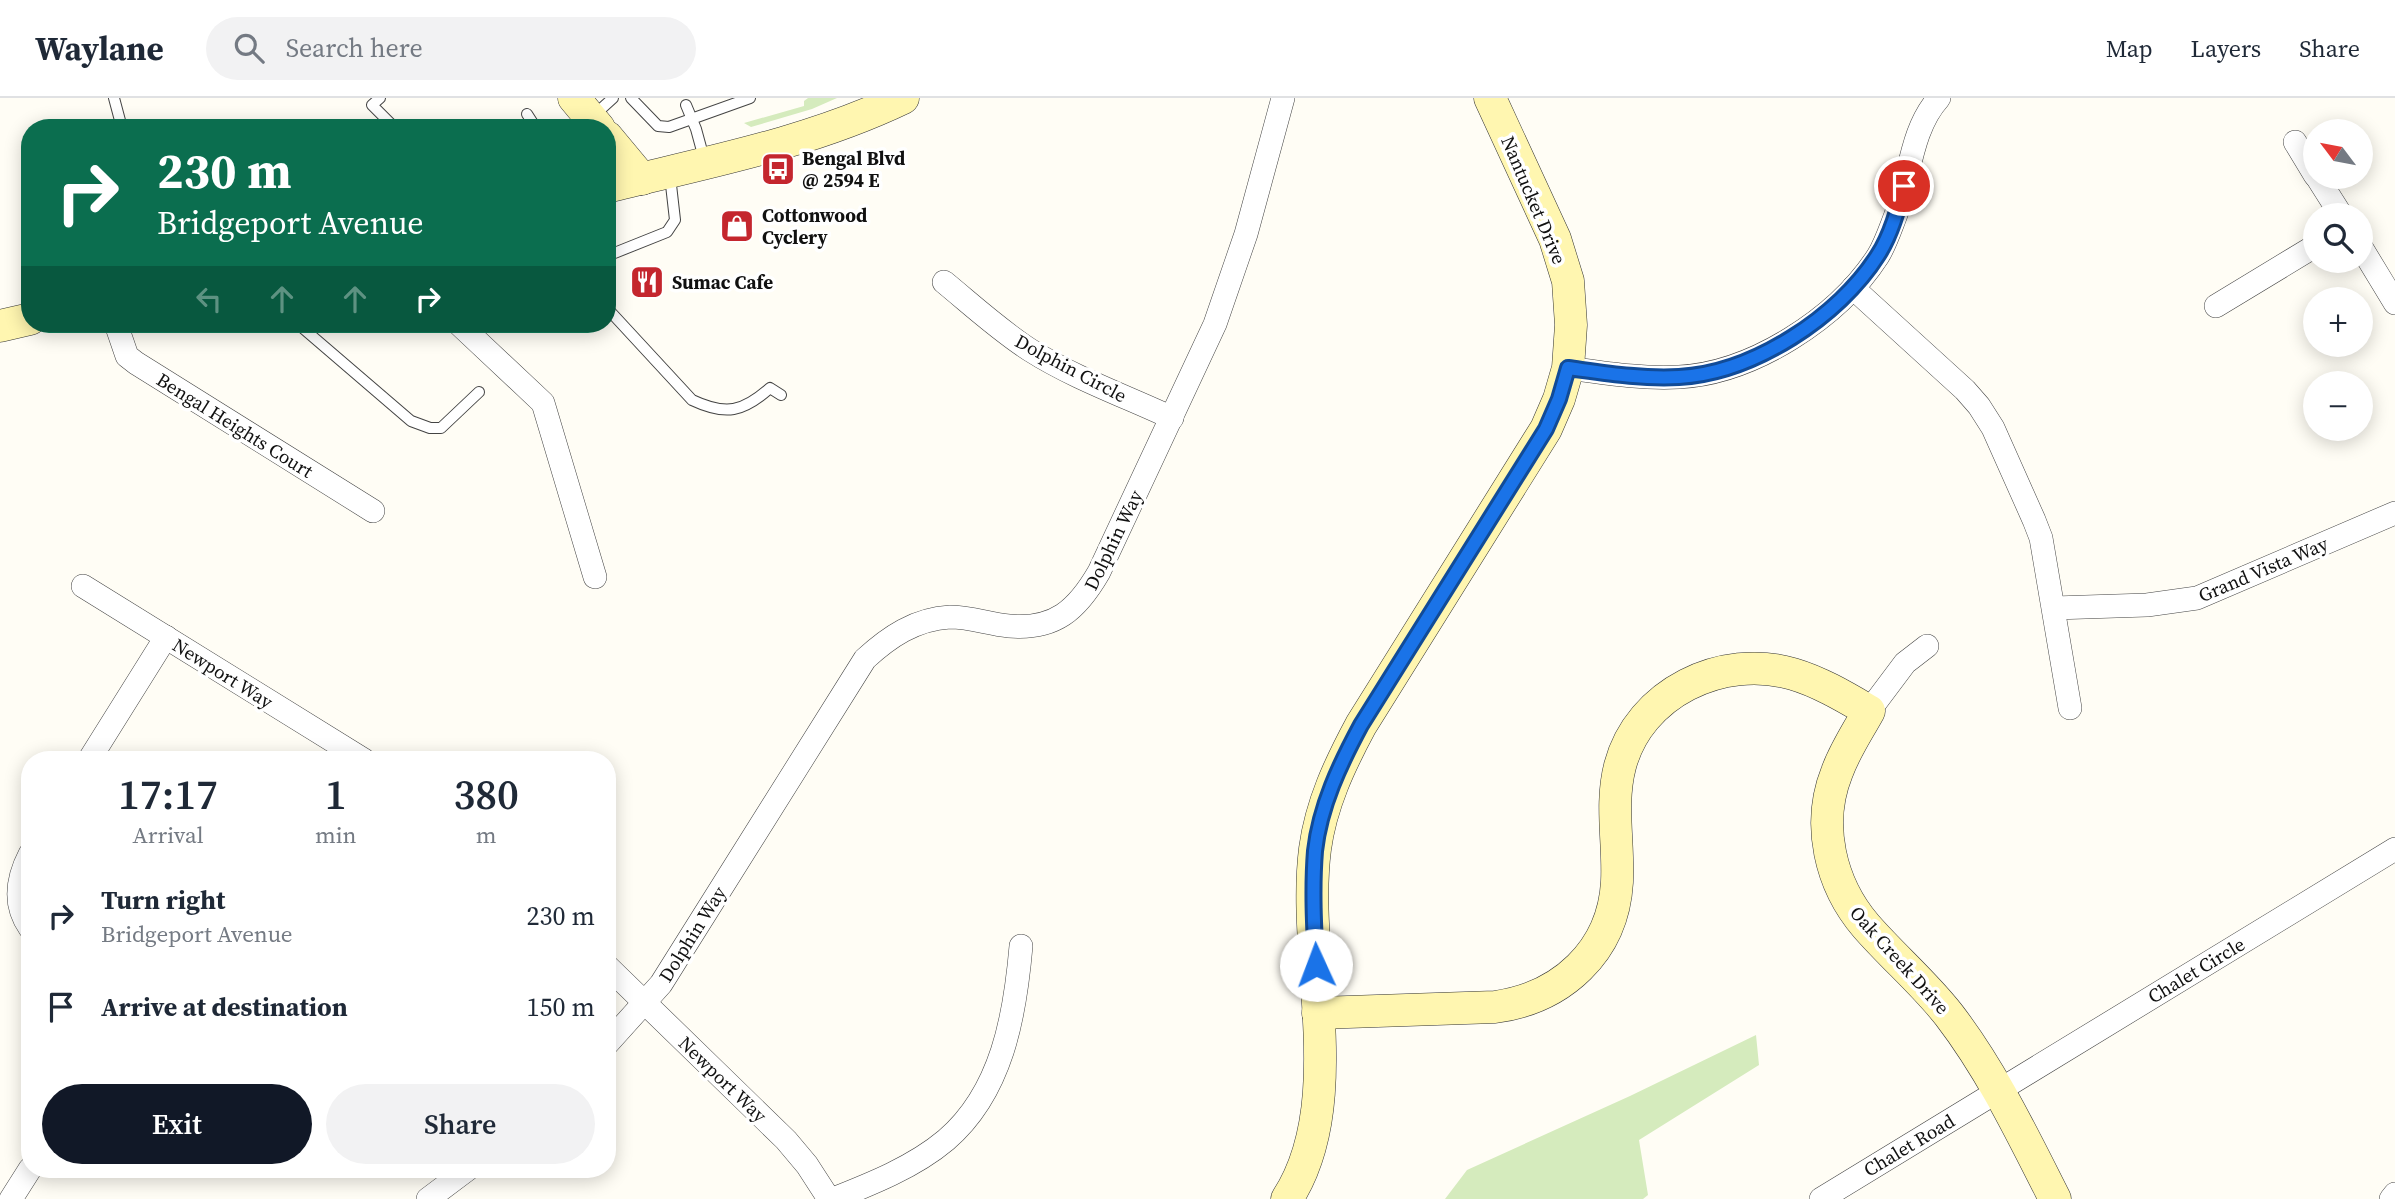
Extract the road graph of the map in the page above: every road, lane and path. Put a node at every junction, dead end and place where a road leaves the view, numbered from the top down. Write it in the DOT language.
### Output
graph roads {
  1 [pos="114,98"];
  2 [pos="380,98"];
  3 [pos="631,98"];
  4 [pos="903,98"];
  5 [pos="1283,98"];
  6 [pos="1490,98"];
  7 [pos="1939,98"];
  8 [pos="744,99"];
  9 [pos="686,105"];
  10 [pos="527,114"];
  11 [pos="693,118"];
  12 [pos="120,119"];
  13 [pos="386,119"];
  14 [pos="530,119"];
  15 [pos="616,139"];
  16 [pos="2295,142"];
  17 [pos="2303,155"];
  18 [pos="705,163"];
  19 [pos="656,175"];
  20 [pos="616,185"];
  21 [pos="616,252"];
  22 [pos="2303,253"];
  23 [pos="2373,267"];
  24 [pos="944,282"];
  25 [pos="1853,288"];
  26 [pos="2395,303"];
  27 [pos="2216,306"];
  28 [pos="616,318"];
  29 [pos="21,320"];
  30 [pos="0,326"];
  31 [pos="119,333"];
  32 [pos="308,333"];
  33 [pos="468,333"];
  34 [pos="1568,368"];
  35 [pos="479,392"];
  36 [pos="780,396"];
  37 [pos="1172,418"];
  38 [pos="373,511"];
  39 [pos="2395,513"];
  40 [pos="595,577"];
  41 [pos="83,586"];
  42 [pos="2054,608"];
  43 [pos="166,637"];
  44 [pos="1927,646"];
  45 [pos="2070,708"];
  46 [pos="1869,711"];
  47 [pos="95,751"];
  48 [pos="350,751"];
  49 [pos="2395,849"];
  50 [pos="21,879"];
  51 [pos="21,909"];
  52 [pos="1021,946"];
  53 [pos="616,975"];
  54 [pos="645,1003"];
  55 [pos="1318,1013"];
  56 [pos="616,1035"];
  57 [pos="1998,1091"];
  58 [pos="24,1178"];
  59 [pos="456,1178"];
  60 [pos="2395,1194"];
  61 [pos="11,1199"];
  62 [pos="428,1199"];
  63 [pos="831,1199"];
  64 [pos="1287,1199"];
  65 [pos="1821,1199"];
  66 [pos="2056,1199"];
  67 [pos="2391,1199"];
  1 -- 12 [label="lane"];
  2 -- 13 [label="lane"];
  3 -- 11 [label="lane"];
  4 -- 18 [label="street"];
  5 -- 37 [label="street, Dolphin Way"];
  6 -- 34 [label="street, Nantucket Drive"];
  7 -- 25 [label="street"];
  8 -- 11 [label="lane"];
  9 -- 11 [label="lane"];
  10 -- 14 [label="lane"];
  11 -- 18 [label="lane"];
  15 -- 19 [label="street"];
  16 -- 17 [label="street"];
  18 -- 19 [label="street"];
  19 -- 20 [label="street"];
  19 -- 21 [label="lane"];
  22 -- 27 [label="street"];
  23 -- 26 [label="street"];
  24 -- 37 [label="street, Dolphin Circle"];
  25 -- 34 [label="street"];
  25 -- 42 [label="street"];
  28 -- 36 [label="lane"];
  29 -- 30 [label="street"];
  31 -- 38 [label="street, Bengal Heights Court"];
  32 -- 35 [label="lane"];
  33 -- 40 [label="street"];
  34 -- 55 [label="street, Nantucket Drive"];
  37 -- 54 [label="street, Dolphin Way"];
  39 -- 42 [label="street, Grand Vista Way"];
  41 -- 43 [label="street, Newport Way"];
  42 -- 45 [label="street"];
  43 -- 47 [label="street"];
  43 -- 48 [label="street, Newport Way"];
  44 -- 46 [label="street, Oak Creek Drive"];
  46 -- 55 [label="street"];
  46 -- 57 [label="street, Oak Creek Drive"];
  49 -- 57 [label="street, Chalet Circle"];
  50 -- 51 [label="street"];
  52 -- 63 [label="street"];
  53 -- 54 [label="street, Newport Way"];
  54 -- 56 [label="street, Dolphin Way"];
  54 -- 63 [label="street, Newport Way"];
  55 -- 64 [label="street, Nantucket Drive"];
  57 -- 65 [label="street, Chalet Road"];
  57 -- 66 [label="street, Oak Creek Drive"];
  58 -- 61 [label="street"];
  59 -- 62 [label="street"];
  60 -- 67 [label="street"];
}
